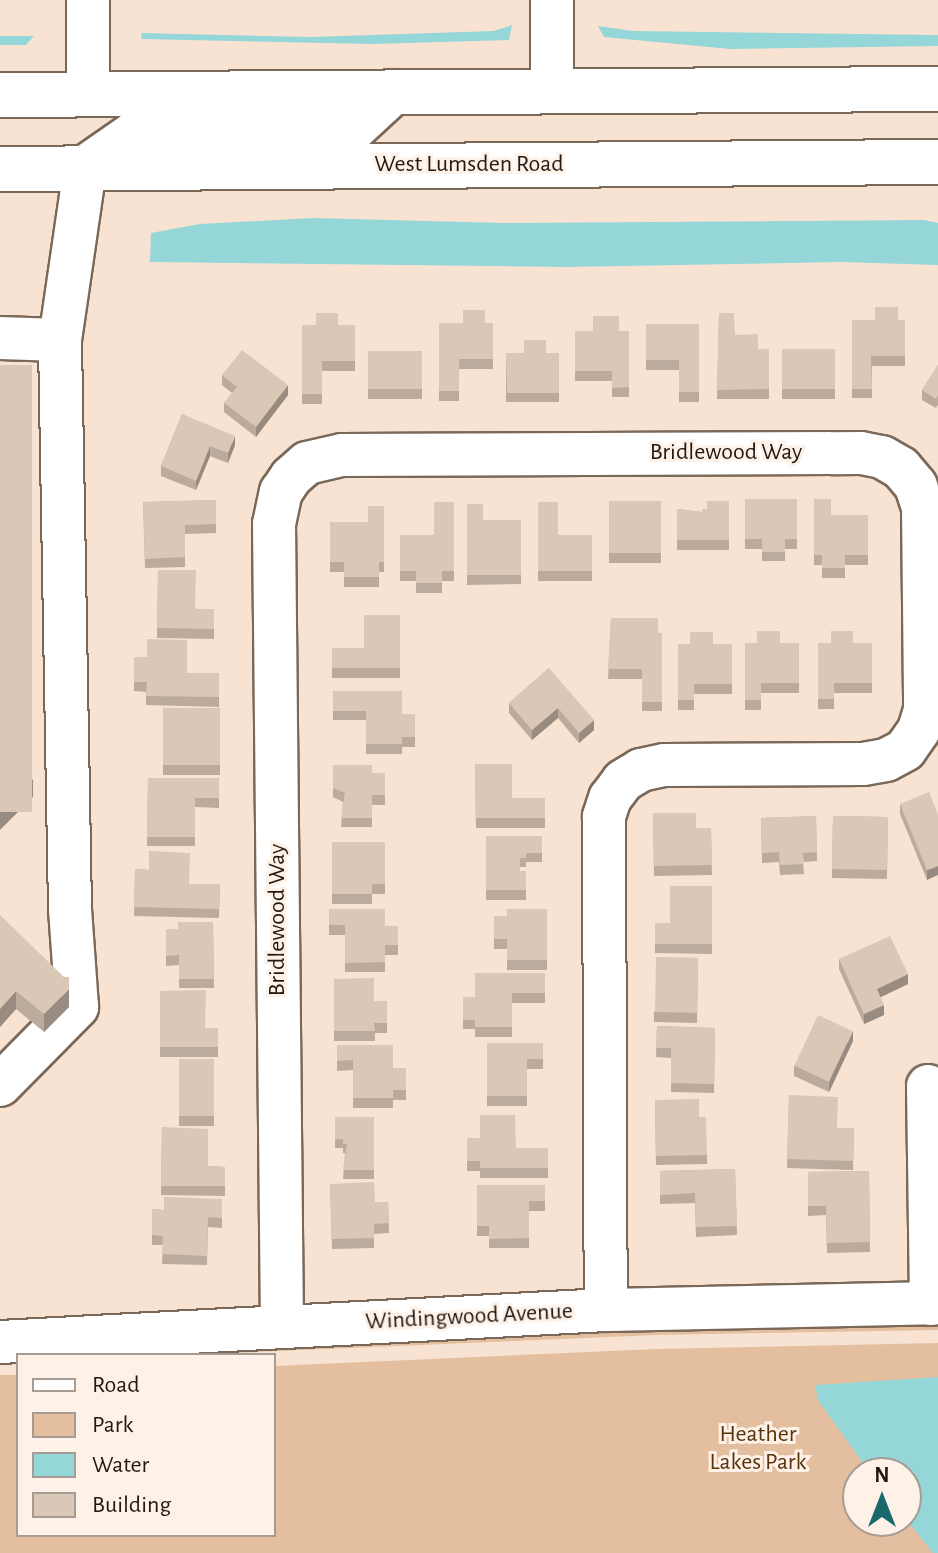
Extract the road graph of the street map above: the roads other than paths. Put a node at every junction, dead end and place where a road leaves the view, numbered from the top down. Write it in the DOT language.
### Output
graph roads {
  1 [pos="88,0"];
  2 [pos="552,0"];
  3 [pos="938,89"];
  4 [pos="552,91"];
  5 [pos="393,92"];
  6 [pos="0,95"];
  7 [pos="88,95"];
  8 [pos="938,162"];
  9 [pos="85,168"];
  10 [pos="0,169"];
  11 [pos="0,338"];
  12 [pos="60,340"];
  13 [pos="0,1085"];
  14 [pos="928,1086"];
  15 [pos="935,1304"];
  16 [pos="606,1310"];
  17 [pos="282,1327"];
  18 [pos="0,1342"];
  1 -- 7 [label="street"];
  2 -- 4 [label="street"];
  3 -- 4 [label="main road"];
  4 -- 5 [label="main road"];
  5 -- 7 [label="main road"];
  5 -- 9 [label="main road"];
  6 -- 7 [label="main road"];
  8 -- 9 [label="main road, West Lumsden Road"];
  9 -- 10 [label="main road, West Lumsden Road"];
  9 -- 12 [label="street"];
  11 -- 12 [label="street"];
  12 -- 13 [label="street"];
  14 -- 15 [label="street"];
  15 -- 16 [label="street, Windingwood Avenue"];
  16 -- 17 [label="street, Windingwood Avenue"];
  16 -- 17 [label="street, Bridlewood Way"];
  17 -- 18 [label="street, Windingwood Avenue"];
}
